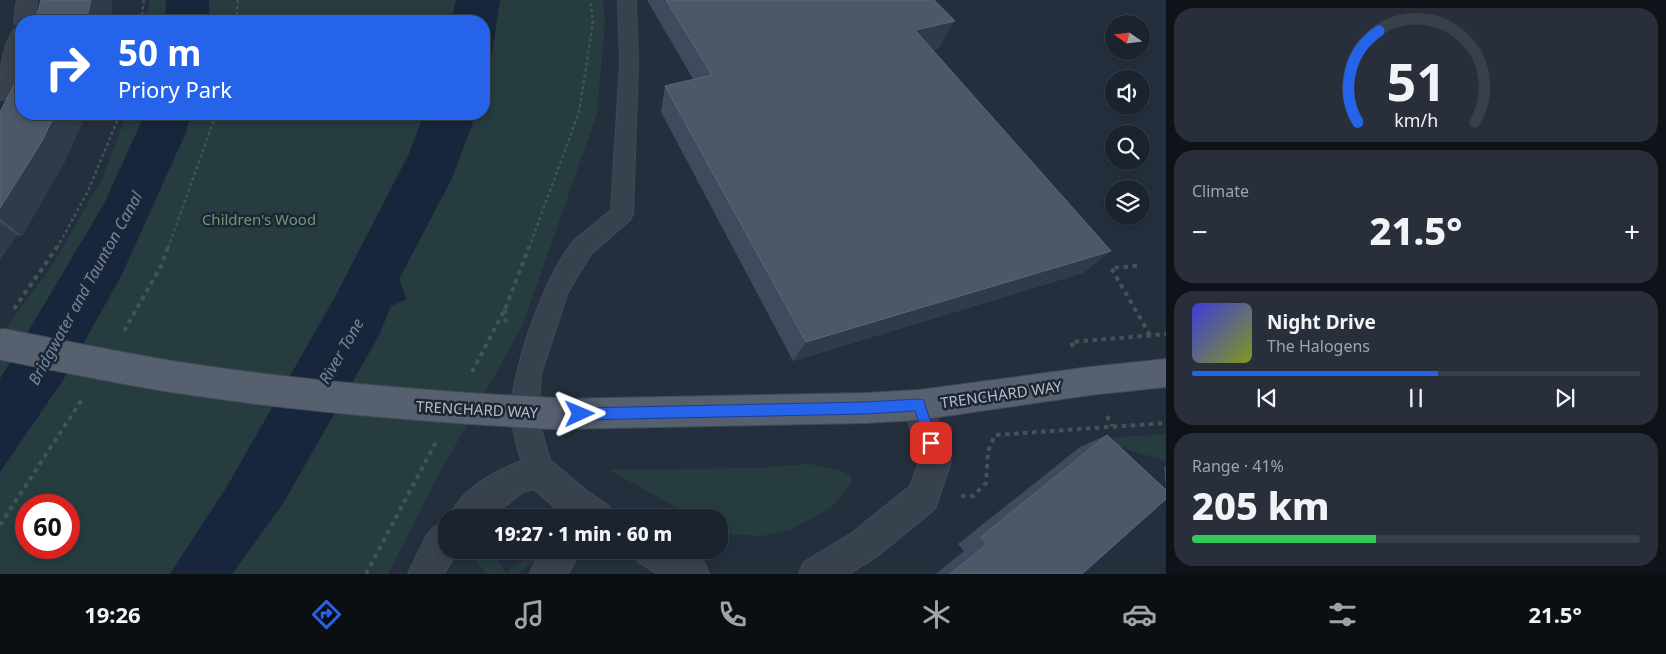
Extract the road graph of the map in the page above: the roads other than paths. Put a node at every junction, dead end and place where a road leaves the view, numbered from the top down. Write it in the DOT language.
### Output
graph roads {
  1 [pos="28,0"];
  2 [pos="627,0"];
  3 [pos="25,15"];
  4 [pos="15,51"];
  5 [pos="0,92"];
  6 [pos="0,344"];
  7 [pos="1166,373"];
  8 [pos="919,405"];
  9 [pos="539,470"];
  10 [pos="474,509"];
  11 [pos="584,509"];
  12 [pos="438,550"];
  13 [pos="666,559"];
  14 [pos="425,574"];
  15 [pos="692,574"];
  16 [pos="816,574"];
  1 -- 3 [label="street"];
  2 -- 9 [label="lane"];
  4 -- 5 [label="street"];
  6 -- 8 [label="main road, TRENCHARD WAY, bridge"];
  7 -- 8 [label="main road, TRENCHARD WAY"];
  8 -- 16 [label="street"];
  9 -- 10 [label="street"];
  9 -- 11 [label="street"];
  12 -- 14 [label="street"];
  13 -- 15 [label="street"];
}
